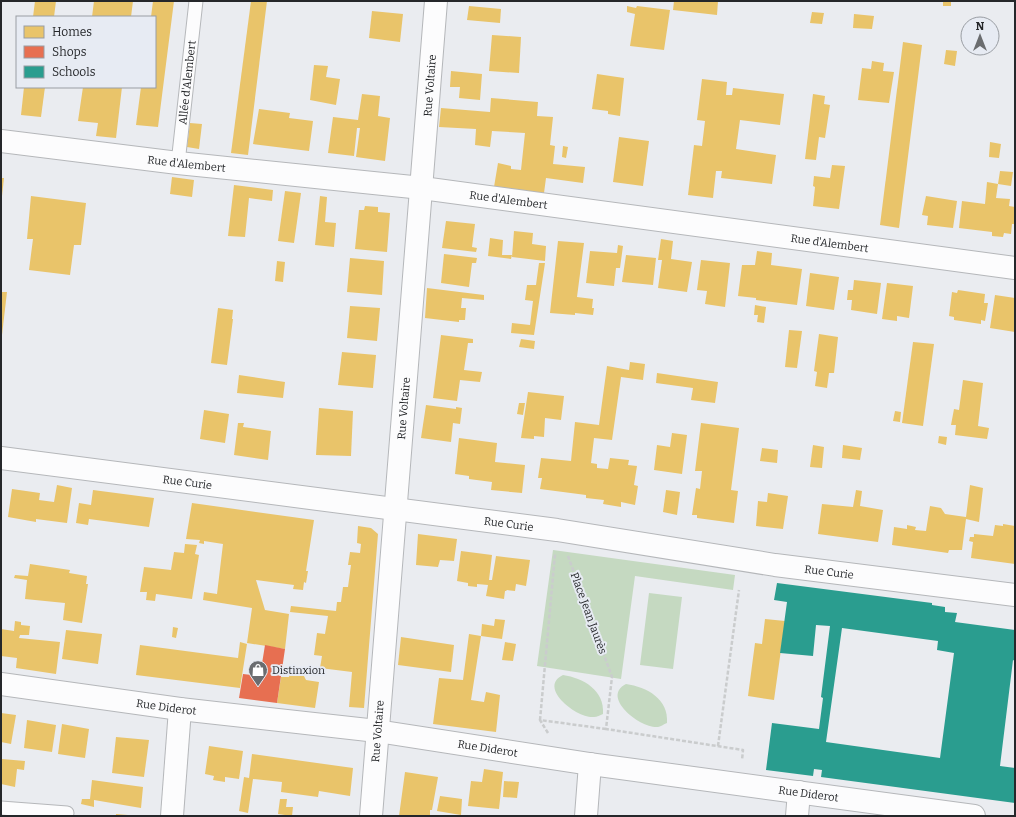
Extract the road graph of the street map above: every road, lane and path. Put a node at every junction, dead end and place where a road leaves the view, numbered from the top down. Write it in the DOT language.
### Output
graph roads {
  1 [pos="196,1"];
  2 [pos="436,1"];
  3 [pos="1,141"];
  4 [pos="178,163"];
  5 [pos="422,188"];
  6 [pos="1015,268"];
  7 [pos="1,458"];
  8 [pos="395,508"];
  9 [pos="566,551"];
  10 [pos="555,552"];
  11 [pos="739,590"];
  12 [pos="1015,595"];
  13 [pos="1,684"];
  14 [pos="180,709"];
  15 [pos="540,720"];
  16 [pos="606,729"];
  17 [pos="377,731"];
  18 [pos="718,746"];
  19 [pos="552,758"];
  20 [pos="590,764"];
  21 [pos="739,783"];
  22 [pos="798,792"];
  23 [pos="1,808"];
  24 [pos="67,813"];
  25 [pos="172,816"];
  26 [pos="371,816"];
  27 [pos="586,816"];
  28 [pos="797,816"];
  29 [pos="974,816"];
  1 -- 4 [label="lane, Allée d'Alembert"];
  2 -- 5 [label="street, Rue Voltaire"];
  3 -- 4 [label="street, Rue d'Alembert"];
  4 -- 5 [label="street, Rue d'Alembert"];
  5 -- 6 [label="street, Rue d'Alembert"];
  5 -- 8 [label="street, Rue Voltaire"];
  7 -- 8 [label="street, Rue Curie"];
  8 -- 12 [label="street, Rue Curie"];
  8 -- 17 [label="street, Rue Voltaire"];
  9 -- 16 [label="path, Place Jean Jaurès"];
  10 -- 15 [label="path"];
  11 -- 18 [label="path"];
  13 -- 14 [label="street, Rue Diderot"];
  14 -- 17 [label="street, Rue Diderot"];
  14 -- 25 [label="street"];
  15 -- 16 [label="path"];
  15 -- 19 [label="path"];
  16 -- 18 [label="path"];
  17 -- 19 [label="street, Rue Diderot"];
  17 -- 26 [label="street, Rue Voltaire"];
  18 -- 21 [label="path"];
  19 -- 20 [label="street, Rue Diderot"];
  20 -- 21 [label="street, Rue Diderot"];
  20 -- 27 [label="street"];
  21 -- 22 [label="street, Rue Diderot"];
  22 -- 28 [label="street"];
  22 -- 29 [label="street, Rue Diderot"];
  23 -- 24 [label="lane"];
}
